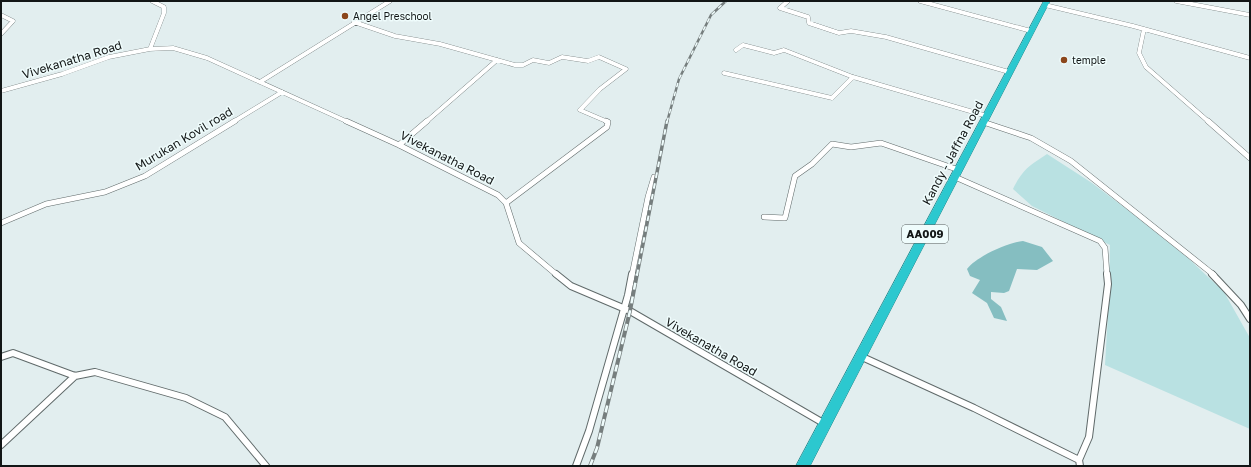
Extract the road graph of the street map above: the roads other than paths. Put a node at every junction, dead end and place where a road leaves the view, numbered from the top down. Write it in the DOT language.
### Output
graph roads {
  1 [pos="152,1"];
  2 [pos="390,1"];
  3 [pos="788,1"];
  4 [pos="920,1"];
  5 [pos="1176,1"];
  6 [pos="1046,3"];
  7 [pos="1,15"];
  8 [pos="1250,15"];
  9 [pos="354,22"];
  10 [pos="1144,29"];
  11 [pos="1031,31"];
  12 [pos="1,34"];
  13 [pos="150,50"];
  14 [pos="736,50"];
  15 [pos="1250,58"];
  16 [pos="497,60"];
  17 [pos="1009,72"];
  18 [pos="724,73"];
  19 [pos="853,77"];
  20 [pos="260,82"];
  21 [pos="1,91"];
  22 [pos="282,92"];
  23 [pos="985,119"];
  24 [pos="399,145"];
  25 [pos="1250,158"];
  26 [pos="957,174"];
  27 [pos="654,177"];
  28 [pos="506,203"];
  29 [pos="764,217"];
  30 [pos="1,223"];
  31 [pos="624,309"];
  32 [pos="1250,319"];
  33 [pos="860,356"];
  34 [pos="1,357"];
  35 [pos="74,376"];
  36 [pos="825,424"];
  37 [pos="1,445"];
  38 [pos="1080,463"];
  39 [pos="266,466"];
  40 [pos="576,466"];
  41 [pos="803,466"];
  1 -- 13 [label="street"];
  2 -- 9 [label="street"];
  3 -- 17 [label="street"];
  4 -- 11 [label="street"];
  5 -- 8 [label="street"];
  6 -- 10 [label="street"];
  6 -- 11 [label="highway, Kandy - Jaffna Road / AA009"];
  7 -- 12 [label="street"];
  9 -- 16 [label="street"];
  9 -- 20 [label="street"];
  10 -- 15 [label="street"];
  10 -- 25 [label="street"];
  11 -- 17 [label="highway, Kandy - Jaffna Road / AA009"];
  13 -- 20 [label="street, Vivekanatha Road"];
  13 -- 21 [label="street, Vivekanatha Road"];
  14 -- 19 [label="street"];
  16 -- 24 [label="street"];
  16 -- 28 [label="street"];
  17 -- 23 [label="highway, Kandy - Jaffna Road / AA009"];
  18 -- 19 [label="street"];
  19 -- 23 [label="street"];
  20 -- 22 [label="street, Vivekanatha Road"];
  22 -- 24 [label="street, Vivekanatha Road"];
  22 -- 30 [label="street, Murukan Kovil road"];
  23 -- 26 [label="highway, Kandy - Jaffna Road / AA009"];
  23 -- 32 [label="street"];
  24 -- 28 [label="street, Vivekanatha Road"];
  26 -- 29 [label="street"];
  26 -- 33 [label="highway, Kandy - Jaffna Road / AA009"];
  26 -- 38 [label="street"];
  27 -- 31 [label="street"];
  28 -- 31 [label="street, Vivekanatha Road"];
  31 -- 36 [label="street, Vivekanatha Road"];
  31 -- 40 [label="street"];
  33 -- 36 [label="highway, Kandy - Jaffna Road / AA009"];
  33 -- 38 [label="street"];
  34 -- 35 [label="street"];
  35 -- 37 [label="street"];
  35 -- 39 [label="street"];
  36 -- 41 [label="highway, Kandy - Jaffna Road / AA009"];
}
